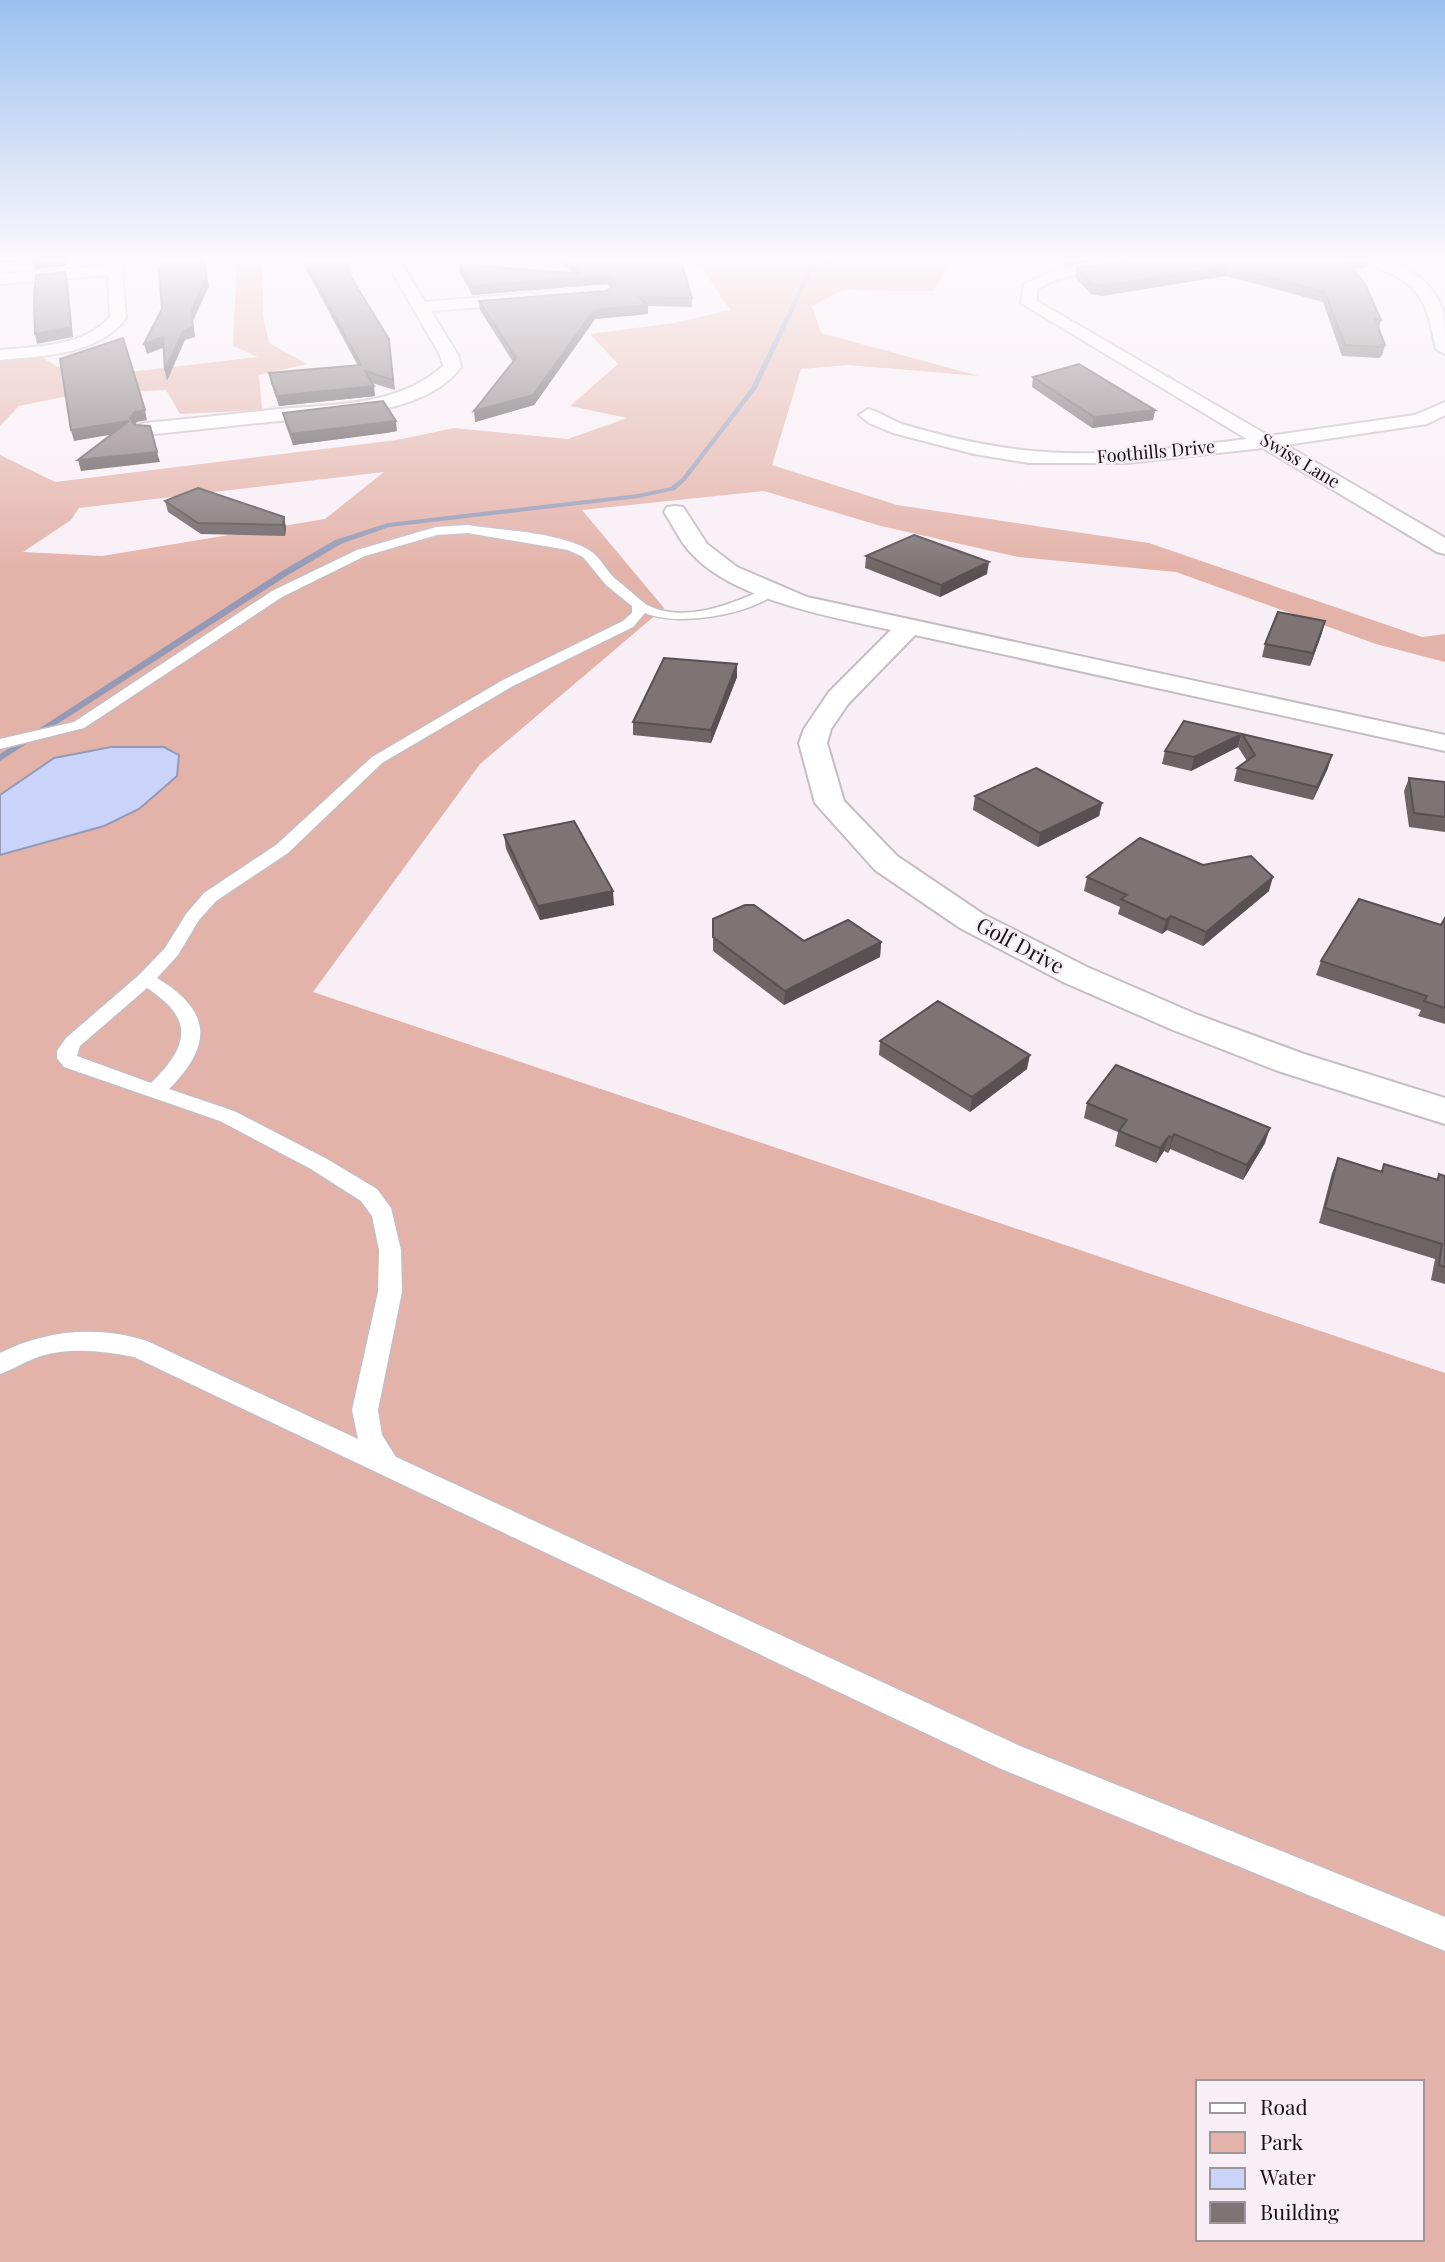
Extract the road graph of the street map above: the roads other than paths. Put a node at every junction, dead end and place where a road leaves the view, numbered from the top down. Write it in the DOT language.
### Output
graph roads {
  1 [pos="451,364"];
  2 [pos="1133,364"];
  3 [pos="1445,408"];
  4 [pos="868,415"];
  5 [pos="145,429"];
  6 [pos="1266,441"];
  7 [pos="675,512"];
  8 [pos="1445,547"];
  9 [pos="771,592"];
  10 [pos="639,606"];
  11 [pos="909,627"];
  12 [pos="6,742"];
  13 [pos="1445,743"];
  14 [pos="146,979"];
  15 [pos="156,1089"];
  16 [pos="1445,1111"];
  17 [pos="0,1364"];
  18 [pos="388,1468"];
  19 [pos="1445,1934"];
  1 -- 5 [label="street"];
  2 -- 6 [label="street, Swiss Lane"];
  3 -- 6 [label="street, Foothills Drive"];
  4 -- 6 [label="street, Foothills Drive"];
  6 -- 8 [label="street, Swiss Lane"];
  7 -- 9 [label="street"];
  9 -- 10 [label="lane"];
  9 -- 11 [label="street"];
  10 -- 12 [label="lane"];
  10 -- 14 [label="lane"];
  11 -- 13 [label="street"];
  11 -- 16 [label="street, Golf Drive"];
  14 -- 15 [label="lane"];
  14 -- 15 [label="lane"];
  15 -- 18 [label="lane"];
  17 -- 18 [label="lane"];
  18 -- 19 [label="lane"];
}
